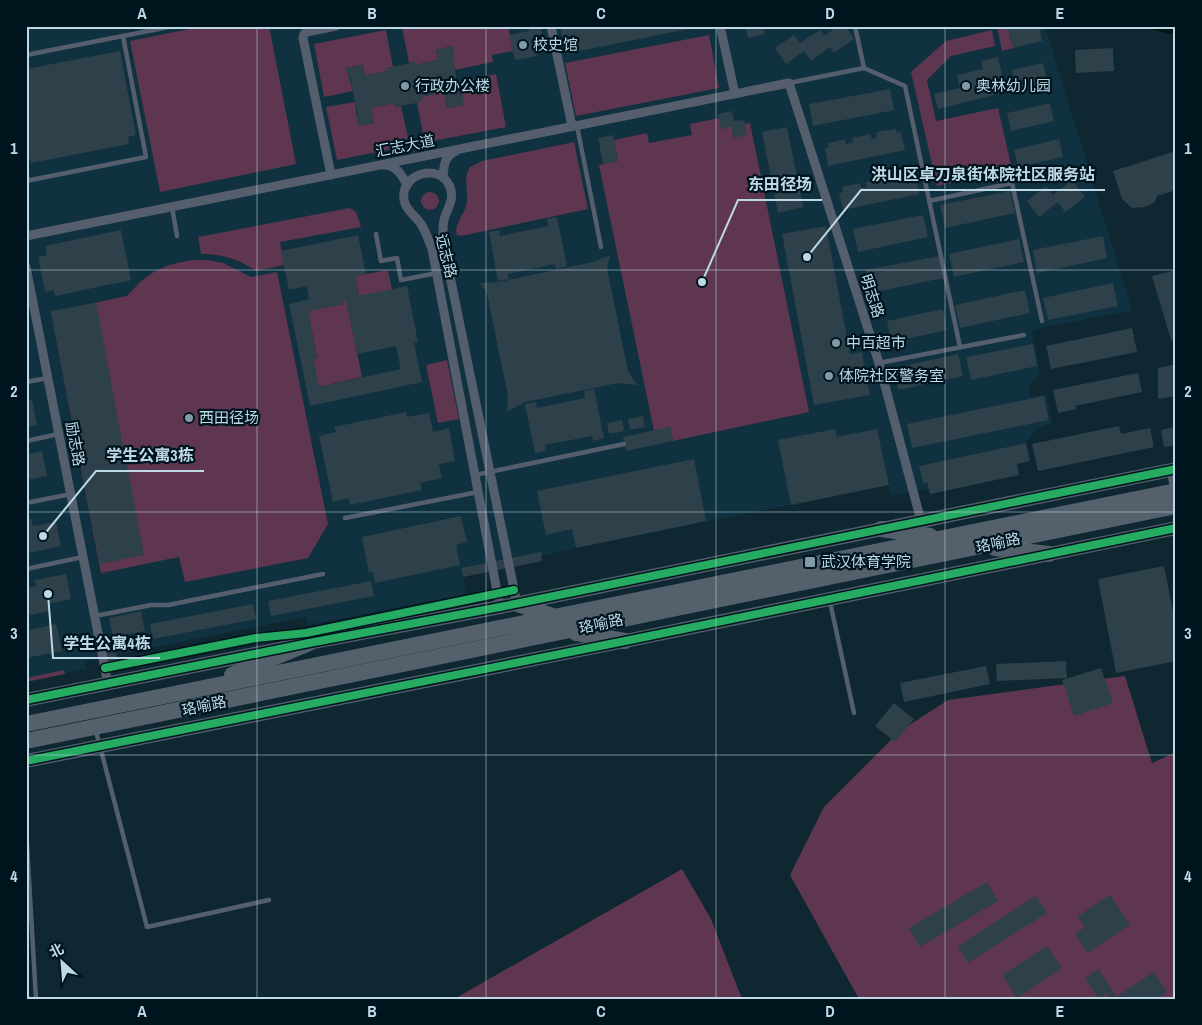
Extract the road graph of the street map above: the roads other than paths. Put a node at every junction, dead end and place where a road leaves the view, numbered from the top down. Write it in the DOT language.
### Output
graph roads {
  1 [pos="174,26"];
  2 [pos="336,26"];
  3 [pos="551,26"];
  4 [pos="720,26"];
  5 [pos="855,26"];
  6 [pos="123,36"];
  7 [pos="26,55"];
  8 [pos="864,68"];
  9 [pos="789,83"];
  10 [pos="735,94"];
  11 [pos="575,126"];
  12 [pos="461,149"];
  13 [pos="379,165"];
  14 [pos="331,175"];
  15 [pos="443,178"];
  16 [pos="26,180"];
  17 [pos="406,185"];
  18 [pos="929,201"];
  19 [pos="172,207"];
  20 [pos="376,234"];
  21 [pos="26,236"];
  22 [pos="177,236"];
  23 [pos="601,247"];
  24 [pos="26,267"];
  25 [pos="437,273"];
  26 [pos="1042,321"];
  27 [pos="1024,335"];
  28 [pos="960,347"];
  29 [pos="879,363"];
  30 [pos="48,378"];
  31 [pos="26,382"];
  32 [pos="59,434"];
  33 [pos="26,441"];
  34 [pos="624,444"];
  35 [pos="1173,470"];
  36 [pos="490,472"];
  37 [pos="475,475"];
  38 [pos="478,492"];
  39 [pos="71,494"];
  40 [pos="1175,496"];
  41 [pos="26,503"];
  42 [pos="345,518"];
  43 [pos="921,521"];
  44 [pos="1176,528"];
  45 [pos="881,529"];
  46 [pos="942,537"];
  47 [pos="980,546"];
  48 [pos="1049,554"];
  49 [pos="83,557"];
  50 [pos="26,569"];
  51 [pos="323,574"];
  52 [pos="829,598"];
  53 [pos="517,604"];
  54 [pos="500,607"];
  55 [pos="95,616"];
  56 [pos="553,616"];
  57 [pos="566,631"];
  58 [pos="625,641"];
  59 [pos="309,643"];
  60 [pos="108,684"];
  61 [pos="193,691"];
  62 [pos="26,700"];
  63 [pos="854,713"];
  64 [pos="26,724"];
  65 [pos="96,728"];
  66 [pos="26,741"];
  67 [pos="100,746"];
  68 [pos="26,760"];
  69 [pos="26,828"];
  70 [pos="269,900"];
  71 [pos="36,999"];
  1 -- 6 [label="lane"];
  2 -- 14 [label="street"];
  3 -- 11 [label="street"];
  4 -- 10 [label="street"];
  5 -- 8 [label="lane"];
  6 -- 7 [label="lane"];
  6 -- 16 [label="lane"];
  8 -- 9 [label="lane"];
  8 -- 18 [label="lane"];
  9 -- 10 [label="street, 汇志大道"];
  9 -- 29 [label="street, 明志路"];
  10 -- 11 [label="street, 汇志大道"];
  11 -- 12 [label="street, 汇志大道"];
  11 -- 23 [label="lane"];
  12 -- 13 [label="street, 汇志大道"];
  12 -- 15 [label="street"];
  13 -- 14 [label="street, 汇志大道"];
  13 -- 17 [label="street"];
  14 -- 19 [label="street, 汇志大道"];
  15 -- 17 [label="street"];
  15 -- 36 [label="street, 远志路"];
  17 -- 25 [label="street, 远志路"];
  18 -- 26 [label="lane"];
  18 -- 28 [label="lane"];
  19 -- 21 [label="street, 汇志大道"];
  19 -- 22 [label="lane"];
  20 -- 25 [label="lane"];
  24 -- 30 [label="street, 励志路"];
  25 -- 37 [label="street, 远志路"];
  27 -- 28 [label="lane"];
  28 -- 29 [label="lane"];
  29 -- 43 [label="street, 明志路"];
  30 -- 31 [label="lane"];
  30 -- 32 [label="street, 励志路"];
  32 -- 33 [label="lane"];
  32 -- 39 [label="street, 励志路"];
  34 -- 36 [label="lane"];
  35 -- 40 [label="street"];
  35 -- 43 [label="main road"];
  36 -- 37 [label="lane"];
  36 -- 53 [label="street, 远志路"];
  37 -- 38 [label="street, 远志路"];
  38 -- 42 [label="lane"];
  38 -- 54 [label="street, 远志路"];
  39 -- 41 [label="lane"];
  39 -- 49 [label="street, 励志路"];
  40 -- 46 [label="highway, 珞喻路"];
  40 -- 47 [label="highway, 珞喻路"];
  43 -- 45 [label="main road"];
  44 -- 48 [label="main road"];
  45 -- 46 [label="highway"];
  45 -- 53 [label="main road"];
  46 -- 56 [label="highway, 珞喻路"];
  47 -- 48 [label="highway"];
  47 -- 57 [label="highway, 珞喻路"];
  48 -- 52 [label="main road"];
  49 -- 50 [label="lane"];
  49 -- 55 [label="street, 励志路"];
  51 -- 55 [label="lane"];
  52 -- 58 [label="main road"];
  52 -- 63 [label="lane"];
  53 -- 54 [label="main road"];
  53 -- 56 [label="highway"];
  54 -- 59 [label="main road"];
  55 -- 60 [label="street, 励志路"];
  56 -- 61 [label="highway, 珞喻路"];
  57 -- 58 [label="highway"];
  57 -- 65 [label="highway, 珞喻路"];
  58 -- 67 [label="main road"];
  59 -- 60 [label="main road"];
  59 -- 61 [label="highway"];
  60 -- 62 [label="main road"];
  61 -- 64 [label="highway, 珞喻路"];
  65 -- 66 [label="highway, 珞喻路"];
  65 -- 67 [label="lane"];
  67 -- 68 [label="main road"];
  67 -- 70 [label="lane"];
  69 -- 71 [label="lane"];
}
